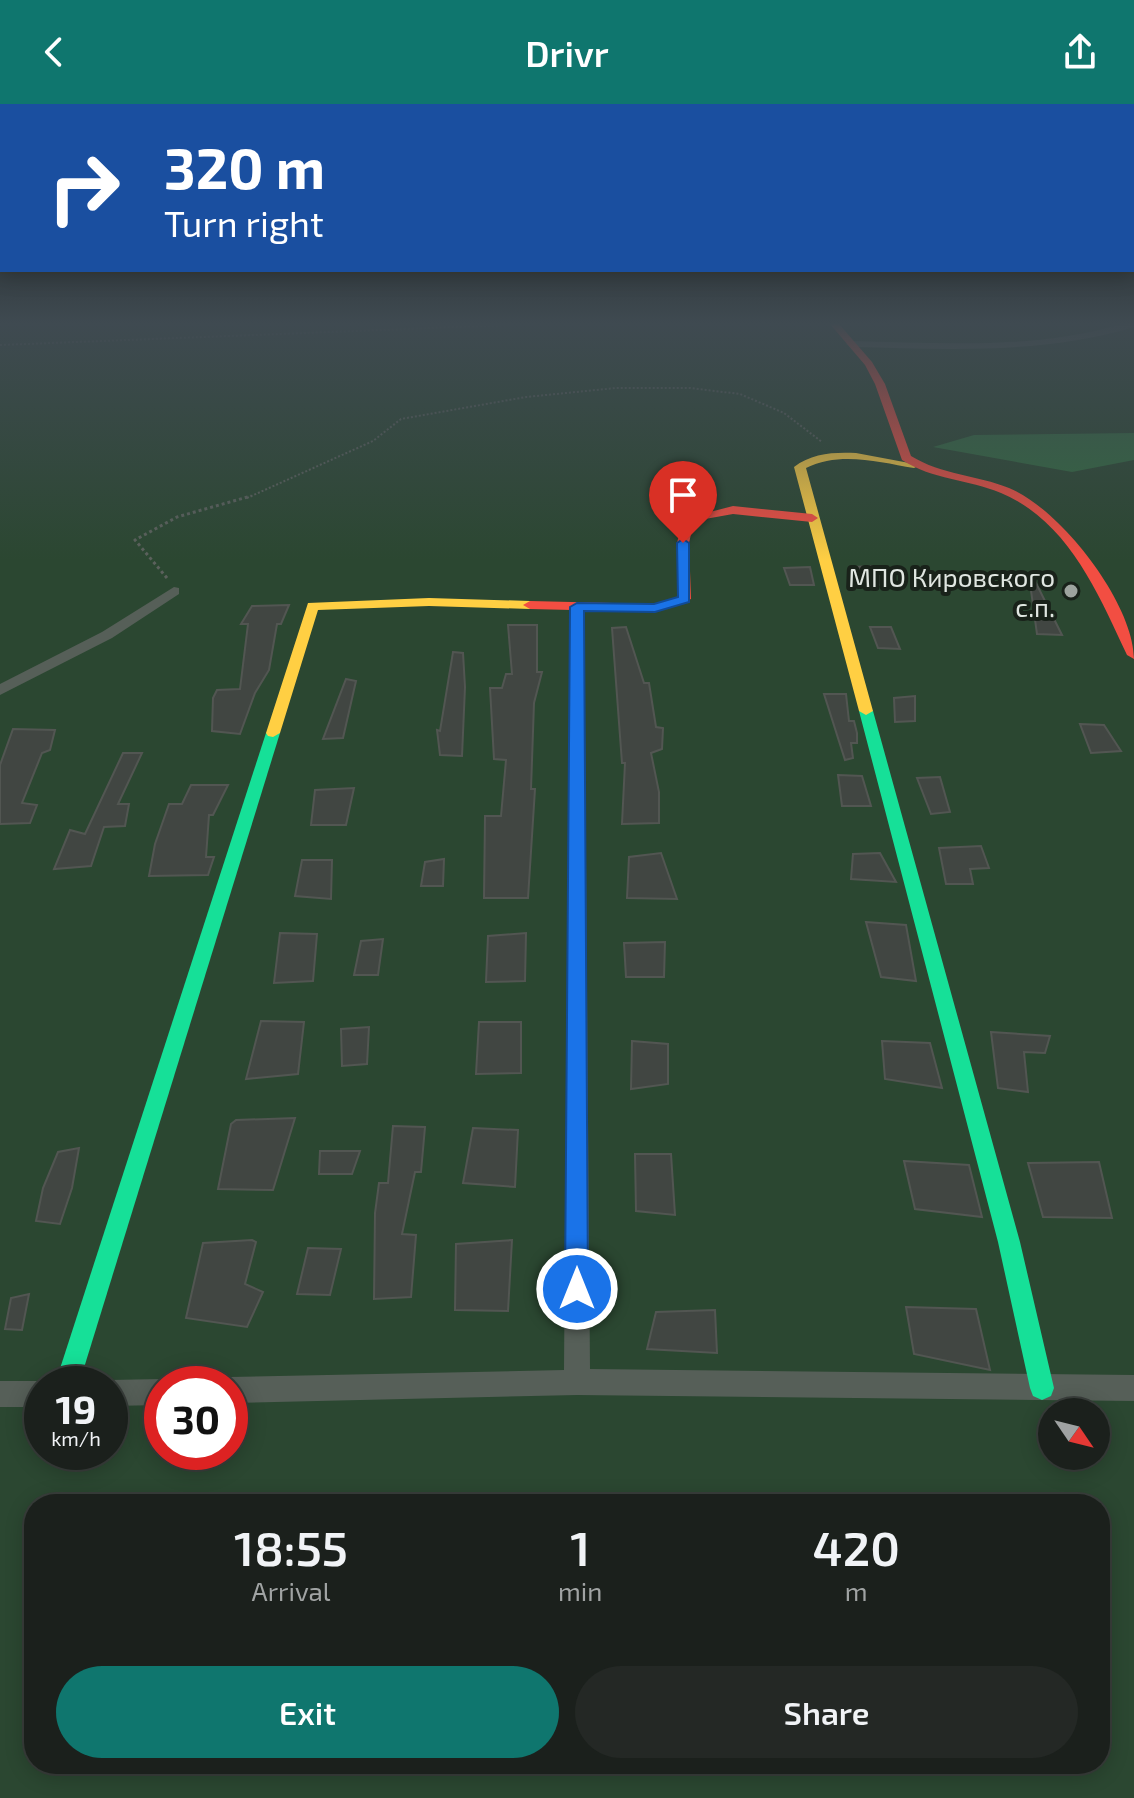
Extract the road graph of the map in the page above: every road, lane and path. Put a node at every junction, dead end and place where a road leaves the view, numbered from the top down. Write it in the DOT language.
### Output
graph roads {
  1 [pos="492,403"];
  2 [pos="761,403"];
  3 [pos="887,403"];
  4 [pos="844,457"];
  5 [pos="910,462"];
  6 [pos="812,518"];
  7 [pos="174,591"];
  8 [pos="577,607"];
  9 [pos="1134,655"];
  10 [pos="0,690"];
  11 [pos="73,1366"];
  12 [pos="577,1382"];
  13 [pos="1042,1388"];
  14 [pos="1134,1388"];
  15 [pos="248,1390"];
  16 [pos="0,1394"];
  17 [pos="24,1394"];
  1 -- 7 [label="path"];
  2 -- 4 [label="path"];
  3 -- 5 [label="street"];
  4 -- 5 [label="street"];
  4 -- 6 [label="street"];
  5 -- 9 [label="street"];
  6 -- 8 [label="street"];
  6 -- 13 [label="street"];
  7 -- 10 [label="street"];
  8 -- 11 [label="street"];
  8 -- 12 [label="street"];
  12 -- 13 [label="street"];
  12 -- 15 [label="street"];
  13 -- 14 [label="street"];
  16 -- 17 [label="street"];
}
